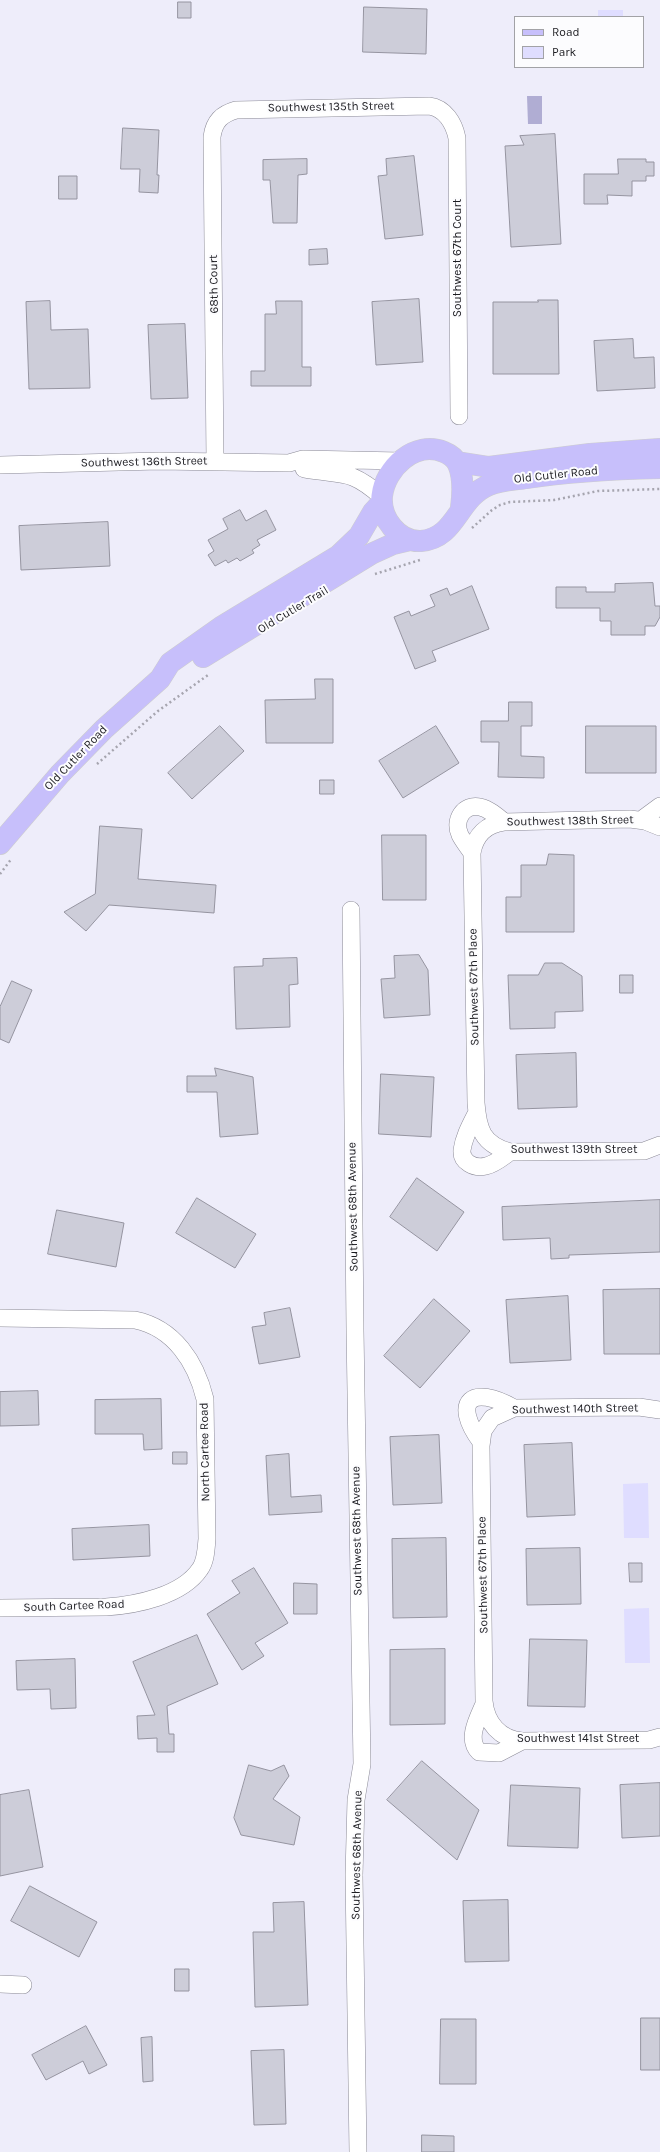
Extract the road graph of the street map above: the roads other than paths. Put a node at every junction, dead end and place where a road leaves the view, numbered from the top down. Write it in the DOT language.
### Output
graph roads {
  1 [pos="436,107"];
  2 [pos="227,112"];
  3 [pos="459,416"];
  4 [pos="660,449"];
  5 [pos="215,461"];
  6 [pos="400,462"];
  7 [pos="457,462"];
  8 [pos="288,463"];
  9 [pos="0,465"];
  10 [pos="660,468"];
  11 [pos="382,499"];
  12 [pos="461,508"];
  13 [pos="410,540"];
  14 [pos="160,680"];
  15 [pos="660,806"];
  16 [pos="641,820"];
  17 [pos="504,822"];
  18 [pos="660,827"];
  19 [pos="482,832"];
  20 [pos="8,848"];
  21 [pos="472,853"];
  22 [pos="351,910"];
  23 [pos="477,1112"];
  24 [pos="488,1142"];
  25 [pos="657,1151"];
  26 [pos="510,1152"];
  27 [pos="0,1318"];
  28 [pos="660,1398"];
  29 [pos="514,1408"];
  30 [pos="653,1408"];
  31 [pos="492,1418"];
  32 [pos="481,1442"];
  33 [pos="171,1592"];
  34 [pos="0,1608"];
  35 [pos="484,1704"];
  36 [pos="497,1732"];
  37 [pos="658,1740"];
  38 [pos="522,1741"];
  39 [pos="0,1984"];
  40 [pos="23,1985"];
  41 [pos="358,2152"];
  1 -- 2 [label="street, Southwest 135th Street"];
  1 -- 3 [label="street, Southwest 67th Court"];
  2 -- 5 [label="street, 68th Court"];
  4 -- 7 [label="main road, Old Cutler Road"];
  5 -- 8 [label="street, Southwest 136th Street"];
  5 -- 9 [label="street, Southwest 136th Street"];
  6 -- 7 [label="main road, Old Cutler Road"];
  6 -- 8 [label="street, Southwest 136th Street"];
  6 -- 11 [label="main road, Old Cutler Road"];
  7 -- 12 [label="main road"];
  8 -- 11 [label="street, Southwest 136th Street"];
  10 -- 12 [label="main road, Old Cutler Road"];
  11 -- 13 [label="main road"];
  11 -- 14 [label="main road, Old Cutler Road"];
  12 -- 13 [label="main road, Old Cutler Road"];
  13 -- 14 [label="main road, Old Cutler Road"];
  14 -- 20 [label="main road, Old Cutler Road"];
  15 -- 16 [label="street"];
  16 -- 17 [label="street, Southwest 138th Street"];
  16 -- 18 [label="street, Southwest 138th Street"];
  17 -- 19 [label="street, Southwest 138th Street"];
  17 -- 21 [label="street"];
  19 -- 21 [label="street, Southwest 67th Place"];
  21 -- 23 [label="street, Southwest 67th Place"];
  22 -- 41 [label="street, Southwest 68th Avenue"];
  23 -- 24 [label="street, Southwest 67th Place"];
  23 -- 26 [label="street"];
  24 -- 26 [label="street, Southwest 139th Street"];
  25 -- 26 [label="street, Southwest 139th Street"];
  27 -- 33 [label="street, North Cartee Road"];
  28 -- 30 [label="street"];
  29 -- 30 [label="street, Southwest 140th Street"];
  29 -- 31 [label="street, Southwest 140th Street"];
  29 -- 32 [label="street"];
  31 -- 32 [label="street, Southwest 67th Place"];
  32 -- 35 [label="street, Southwest 67th Place"];
  33 -- 34 [label="street, South Cartee Road"];
  35 -- 36 [label="street, Southwest 67th Place"];
  35 -- 38 [label="street"];
  36 -- 38 [label="street, Southwest 141st Street"];
  37 -- 38 [label="street, Southwest 141st Street"];
  39 -- 40 [label="street"];
}
